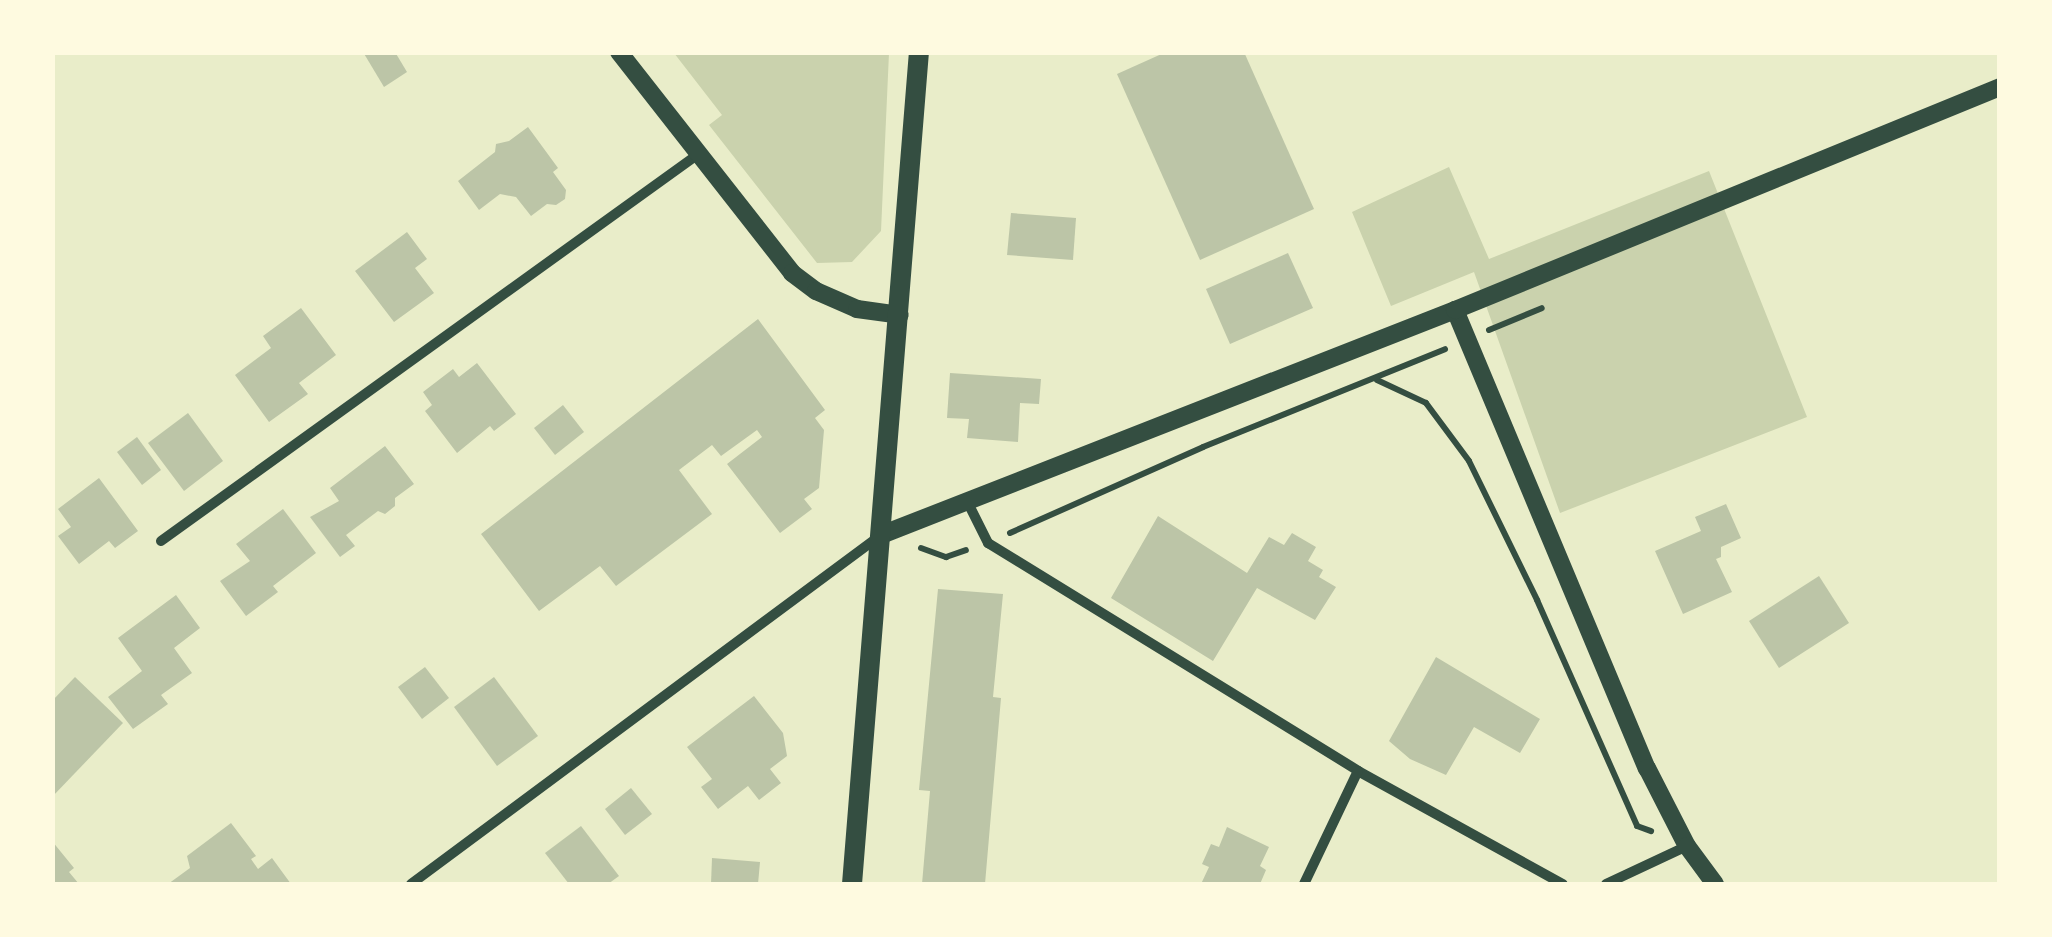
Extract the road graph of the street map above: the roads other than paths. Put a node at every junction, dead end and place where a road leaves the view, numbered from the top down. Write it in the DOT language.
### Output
graph roads {
  1 [pos="619,52"];
  2 [pos="918,52"];
  3 [pos="2000,87"];
  4 [pos="698,155"];
  5 [pos="1454,310"];
  6 [pos="900,315"];
  7 [pos="968,502"];
  8 [pos="882,535"];
  9 [pos="162,541"];
  10 [pos="1358,771"];
  11 [pos="1686,846"];
  12 [pos="411,884"];
  13 [pos="852,884"];
  14 [pos="1304,884"];
  15 [pos="1563,884"];
  16 [pos="1606,884"];
  17 [pos="1715,884"];
  1 -- 4 [label="street"];
  2 -- 6 [label="main road"];
  3 -- 5 [label="street"];
  4 -- 6 [label="street"];
  4 -- 9 [label="street"];
  5 -- 7 [label="street"];
  5 -- 11 [label="street"];
  6 -- 8 [label="main road"];
  7 -- 8 [label="street"];
  7 -- 10 [label="street"];
  8 -- 12 [label="street"];
  8 -- 13 [label="main road"];
  10 -- 14 [label="street"];
  10 -- 15 [label="street"];
  11 -- 16 [label="street"];
  11 -- 17 [label="street"];
}
